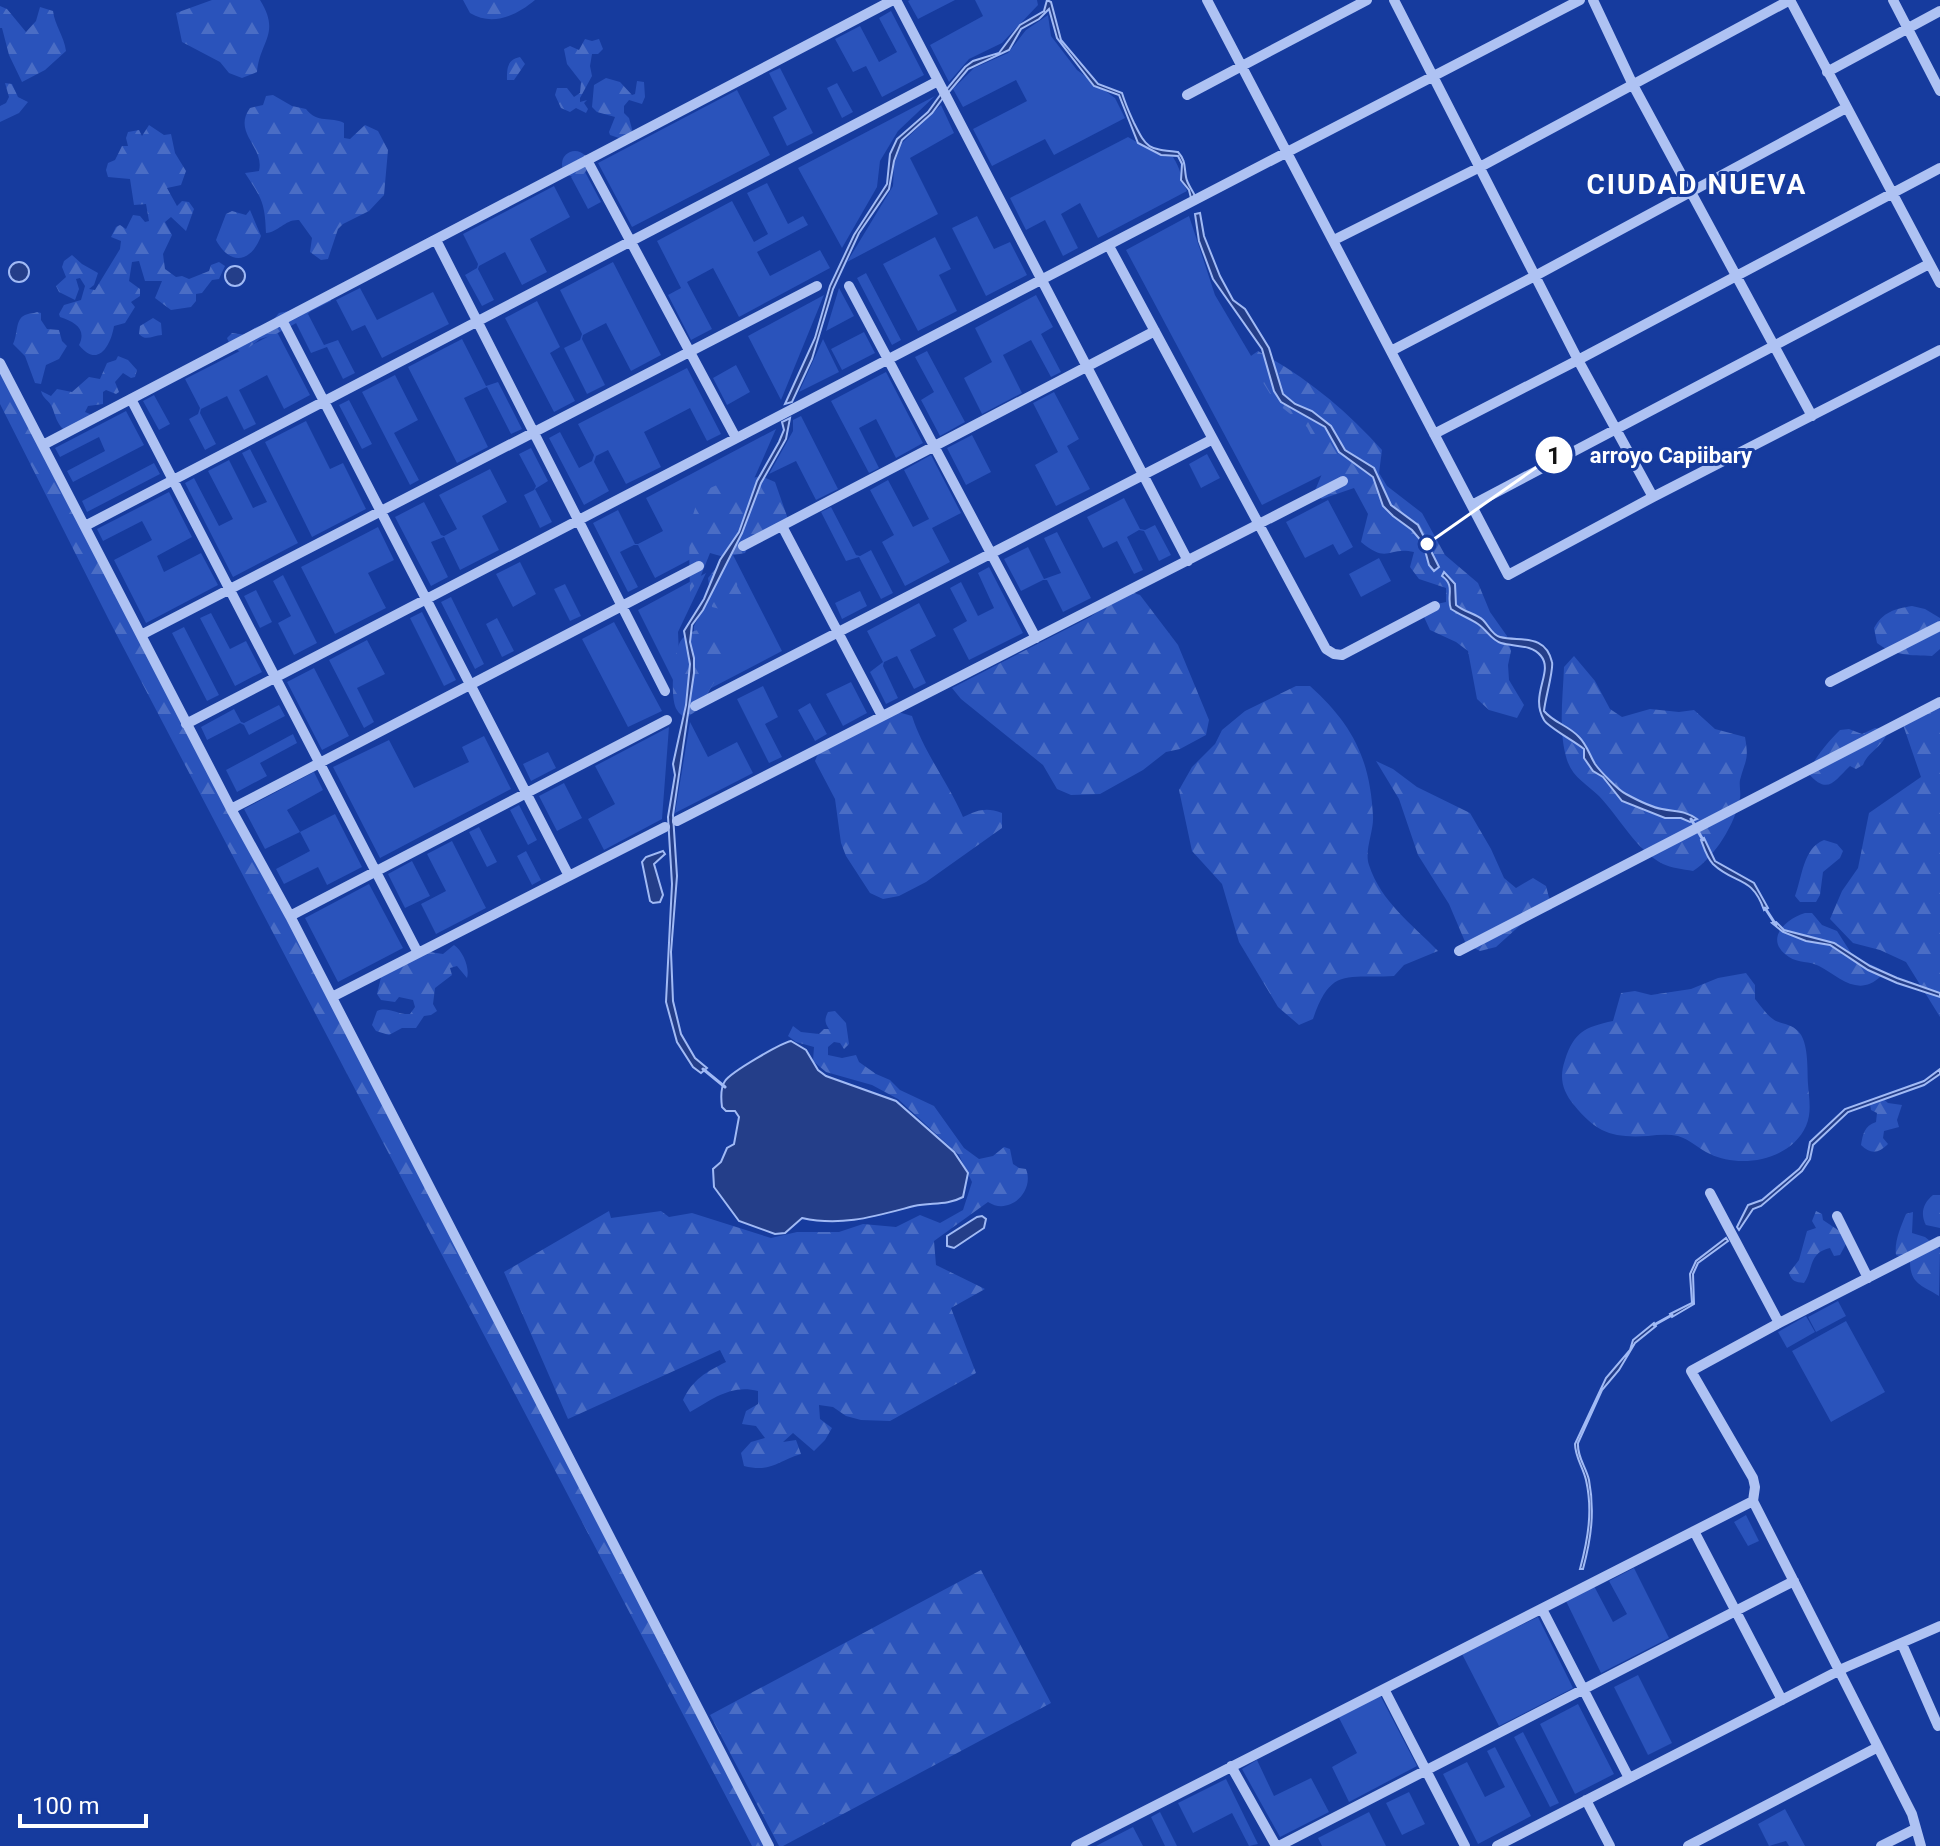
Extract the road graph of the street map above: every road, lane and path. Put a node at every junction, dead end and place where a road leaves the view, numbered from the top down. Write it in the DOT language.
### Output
graph roads {
  1 [pos="895,0"];
  2 [pos="1207,0"];
  3 [pos="1367,0"];
  4 [pos="1394,0"];
  5 [pos="1580,0"];
  6 [pos="1593,0"];
  7 [pos="1790,0"];
  8 [pos="1893,0"];
  9 [pos="1940,11"];
  10 [pos="1906,29"];
  11 [pos="1241,65"];
  12 [pos="1827,72"];
  13 [pos="1432,75"];
  14 [pos="1633,85"];
  15 [pos="942,90"];
  16 [pos="1940,91"];
  17 [pos="1187,95"];
  18 [pos="1846,108"];
  19 [pos="1287,152"];
  20 [pos="587,160"];
  21 [pos="1480,167"];
  22 [pos="1940,168"];
  23 [pos="1689,191"];
  24 [pos="1891,194"];
  25 [pos="436,240"];
  26 [pos="1334,240"];
  27 [pos="631,242"];
  28 [pos="1109,246"];
  29 [pos="1929,264"];
  30 [pos="1535,276"];
  31 [pos="1735,277"];
  32 [pos="1042,280"];
  33 [pos="1940,283"];
  34 [pos="817,286"];
  35 [pos="849,286"];
  36 [pos="282,320"];
  37 [pos="477,322"];
  38 [pos="1155,331"];
  39 [pos="1773,346"];
  40 [pos="1940,350"];
  41 [pos="1391,351"];
  42 [pos="690,352"];
  43 [pos="888,359"];
  44 [pos="1578,360"];
  45 [pos="0,363"];
  46 [pos="1087,367"];
  47 [pos="131,399"];
  48 [pos="324,401"];
  49 [pos="1812,416"];
  50 [pos="1617,428"];
  51 [pos="534,433"];
  52 [pos="1434,434"];
  53 [pos="736,438"];
  54 [pos="1213,439"];
  55 [pos="43,445"];
  56 [pos="934,447"];
  57 [pos="1143,475"];
  58 [pos="173,480"];
  59 [pos="1343,481"];
  60 [pos="1653,497"];
  61 [pos="1472,505"];
  62 [pos="381,511"];
  63 [pos="578,520"];
  64 [pos="1259,525"];
  65 [pos="85,526"];
  66 [pos="782,526"];
  67 [pos="743,546"];
  68 [pos="991,553"];
  69 [pos="1188,561"];
  70 [pos="699,566"];
  71 [pos="230,590"];
  72 [pos="426,599"];
  73 [pos="1435,606"];
  74 [pos="622,608"];
  75 [pos="1940,626"];
  76 [pos="838,632"];
  77 [pos="141,635"];
  78 [pos="1036,638"];
  79 [pos="275,677"];
  80 [pos="1830,682"];
  81 [pos="471,686"];
  82 [pos="665,691"];
  83 [pos="1940,702"];
  84 [pos="695,706"];
  85 [pos="882,716"];
  86 [pos="667,720"];
  87 [pos="186,724"];
  88 [pos="320,764"];
  89 [pos="526,793"];
  90 [pos="231,809"];
  91 [pos="677,821"];
  92 [pos="665,827"];
  93 [pos="376,871"];
  94 [pos="569,876"];
  95 [pos="290,916"];
  96 [pos="1459,951"];
  97 [pos="418,953"];
  98 [pos="332,997"];
  99 [pos="1710,1193"];
  100 [pos="1837,1216"];
  101 [pos="1940,1241"];
  102 [pos="1868,1278"];
  103 [pos="1779,1323"];
  104 [pos="1753,1501"];
  105 [pos="1694,1531"];
  106 [pos="1794,1581"];
  107 [pos="1542,1609"];
  108 [pos="1736,1611"];
  109 [pos="1940,1626"];
  110 [pos="1902,1644"];
  111 [pos="1839,1670"];
  112 [pos="1384,1689"];
  113 [pos="1583,1690"];
  114 [pos="1782,1700"];
  115 [pos="1938,1726"];
  116 [pos="1878,1747"];
  117 [pos="1231,1766"];
  118 [pos="1426,1770"];
  119 [pos="1629,1778"];
  120 [pos="1586,1800"];
  121 [pos="1915,1829"];
  122 [pos="769,1846"];
  123 [pos="1077,1846"];
  124 [pos="1277,1846"];
  125 [pos="1465,1846"];
  126 [pos="1497,1846"];
  127 [pos="1610,1846"];
  128 [pos="1688,1846"];
  129 [pos="1881,1846"];
  130 [pos="1921,1846"];
  1 -- 15 [label="street"];
  1 -- 20 [label="street"];
  2 -- 11 [label="street"];
  3 -- 11 [label="street"];
  4 -- 13 [label="street"];
  5 -- 13 [label="street"];
  6 -- 14 [label="street"];
  7 -- 12 [label="street"];
  7 -- 14 [label="street"];
  8 -- 10 [label="street"];
  9 -- 10 [label="street"];
  10 -- 12 [label="street"];
  10 -- 16 [label="street"];
  11 -- 17 [label="street"];
  11 -- 19 [label="street"];
  12 -- 18 [label="street"];
  13 -- 19 [label="street"];
  13 -- 21 [label="street"];
  14 -- 21 [label="street"];
  14 -- 23 [label="street"];
  15 -- 27 [label="street"];
  15 -- 32 [label="street"];
  18 -- 23 [label="street"];
  18 -- 24 [label="street"];
  19 -- 26 [label="street"];
  19 -- 28 [label="street"];
  20 -- 25 [label="street"];
  20 -- 27 [label="street"];
  21 -- 26 [label="street"];
  21 -- 30 [label="street"];
  22 -- 24 [label="street"];
  23 -- 30 [label="street"];
  23 -- 31 [label="street"];
  24 -- 29 [label="street"];
  24 -- 31 [label="street"];
  25 -- 36 [label="street"];
  25 -- 37 [label="street"];
  26 -- 41 [label="street"];
  27 -- 37 [label="street"];
  27 -- 42 [label="street"];
  28 -- 32 [label="street"];
  28 -- 38 [label="street"];
  29 -- 33 [label="street"];
  29 -- 39 [label="street"];
  30 -- 41 [label="street"];
  30 -- 44 [label="street"];
  31 -- 39 [label="street"];
  31 -- 44 [label="street"];
  32 -- 43 [label="street"];
  32 -- 46 [label="street"];
  34 -- 42 [label="street"];
  35 -- 43 [label="street"];
  36 -- 47 [label="street"];
  36 -- 48 [label="street"];
  37 -- 48 [label="street"];
  37 -- 51 [label="street"];
  38 -- 46 [label="street"];
  38 -- 54 [label="street"];
  39 -- 49 [label="street"];
  39 -- 50 [label="street"];
  40 -- 49 [label="street"];
  41 -- 52 [label="street"];
  42 -- 51 [label="street"];
  42 -- 53 [label="street"];
  43 -- 53 [label="street"];
  43 -- 56 [label="street"];
  44 -- 50 [label="street"];
  44 -- 52 [label="street"];
  45 -- 55 [label="street"];
  46 -- 56 [label="street"];
  46 -- 57 [label="street"];
  47 -- 55 [label="street"];
  47 -- 58 [label="street"];
  48 -- 58 [label="street"];
  48 -- 62 [label="street"];
  49 -- 60 [label="street"];
  50 -- 60 [label="street"];
  50 -- 61 [label="street"];
  51 -- 62 [label="street"];
  51 -- 63 [label="street"];
  52 -- 61 [label="street"];
  53 -- 63 [label="street"];
  54 -- 57 [label="street"];
  54 -- 64 [label="street"];
  55 -- 65 [label="street"];
  56 -- 66 [label="street"];
  56 -- 68 [label="street"];
  57 -- 68 [label="street"];
  57 -- 69 [label="street"];
  58 -- 65 [label="street"];
  58 -- 71 [label="street"];
  59 -- 64 [label="street"];
  60 -- 61 [label="street"];
  62 -- 71 [label="street"];
  62 -- 72 [label="street"];
  63 -- 72 [label="street"];
  63 -- 74 [label="street"];
  64 -- 69 [label="street"];
  64 -- 73 [label="street"];
  65 -- 77 [label="street"];
  66 -- 67 [label="street"];
  66 -- 76 [label="street"];
  68 -- 76 [label="street"];
  68 -- 78 [label="street"];
  69 -- 78 [label="street"];
  70 -- 74 [label="street"];
  71 -- 77 [label="street"];
  71 -- 79 [label="street"];
  72 -- 79 [label="street"];
  72 -- 81 [label="street"];
  74 -- 81 [label="street"];
  74 -- 82 [label="street"];
  75 -- 80 [label="street"];
  76 -- 84 [label="street"];
  76 -- 85 [label="street"];
  77 -- 87 [label="street"];
  78 -- 85 [label="street"];
  79 -- 87 [label="street"];
  79 -- 88 [label="street"];
  81 -- 88 [label="street"];
  81 -- 89 [label="street"];
  83 -- 96 [label="street"];
  85 -- 91 [label="street"];
  86 -- 89 [label="street"];
  87 -- 90 [label="street"];
  88 -- 90 [label="street"];
  88 -- 93 [label="street"];
  89 -- 93 [label="street"];
  89 -- 94 [label="street"];
  90 -- 95 [label="street"];
  92 -- 94 [label="street"];
  93 -- 95 [label="street"];
  93 -- 97 [label="street"];
  94 -- 97 [label="street"];
  95 -- 98 [label="street"];
  97 -- 98 [label="street"];
  98 -- 122 [label="street"];
  99 -- 103 [label="street"];
  100 -- 102 [label="street"];
  101 -- 102 [label="street"];
  102 -- 103 [label="street"];
  103 -- 104 [label="street"];
  104 -- 105 [label="street"];
  104 -- 106 [label="street"];
  105 -- 107 [label="street"];
  105 -- 108 [label="street"];
  106 -- 108 [label="street"];
  106 -- 111 [label="street"];
  107 -- 112 [label="street"];
  107 -- 113 [label="street"];
  108 -- 113 [label="street"];
  108 -- 114 [label="street"];
  109 -- 110 [label="street"];
  110 -- 111 [label="street"];
  110 -- 115 [label="street"];
  111 -- 114 [label="street"];
  111 -- 116 [label="street"];
  112 -- 117 [label="street"];
  112 -- 118 [label="street"];
  113 -- 118 [label="street"];
  113 -- 119 [label="street"];
  114 -- 119 [label="street"];
  116 -- 121 [label="street"];
  116 -- 128 [label="street"];
  117 -- 123 [label="street"];
  117 -- 124 [label="street"];
  118 -- 124 [label="street"];
  118 -- 125 [label="street"];
  119 -- 120 [label="street"];
  120 -- 126 [label="street"];
  120 -- 127 [label="street"];
  121 -- 129 [label="street"];
  121 -- 130 [label="street"];
}
